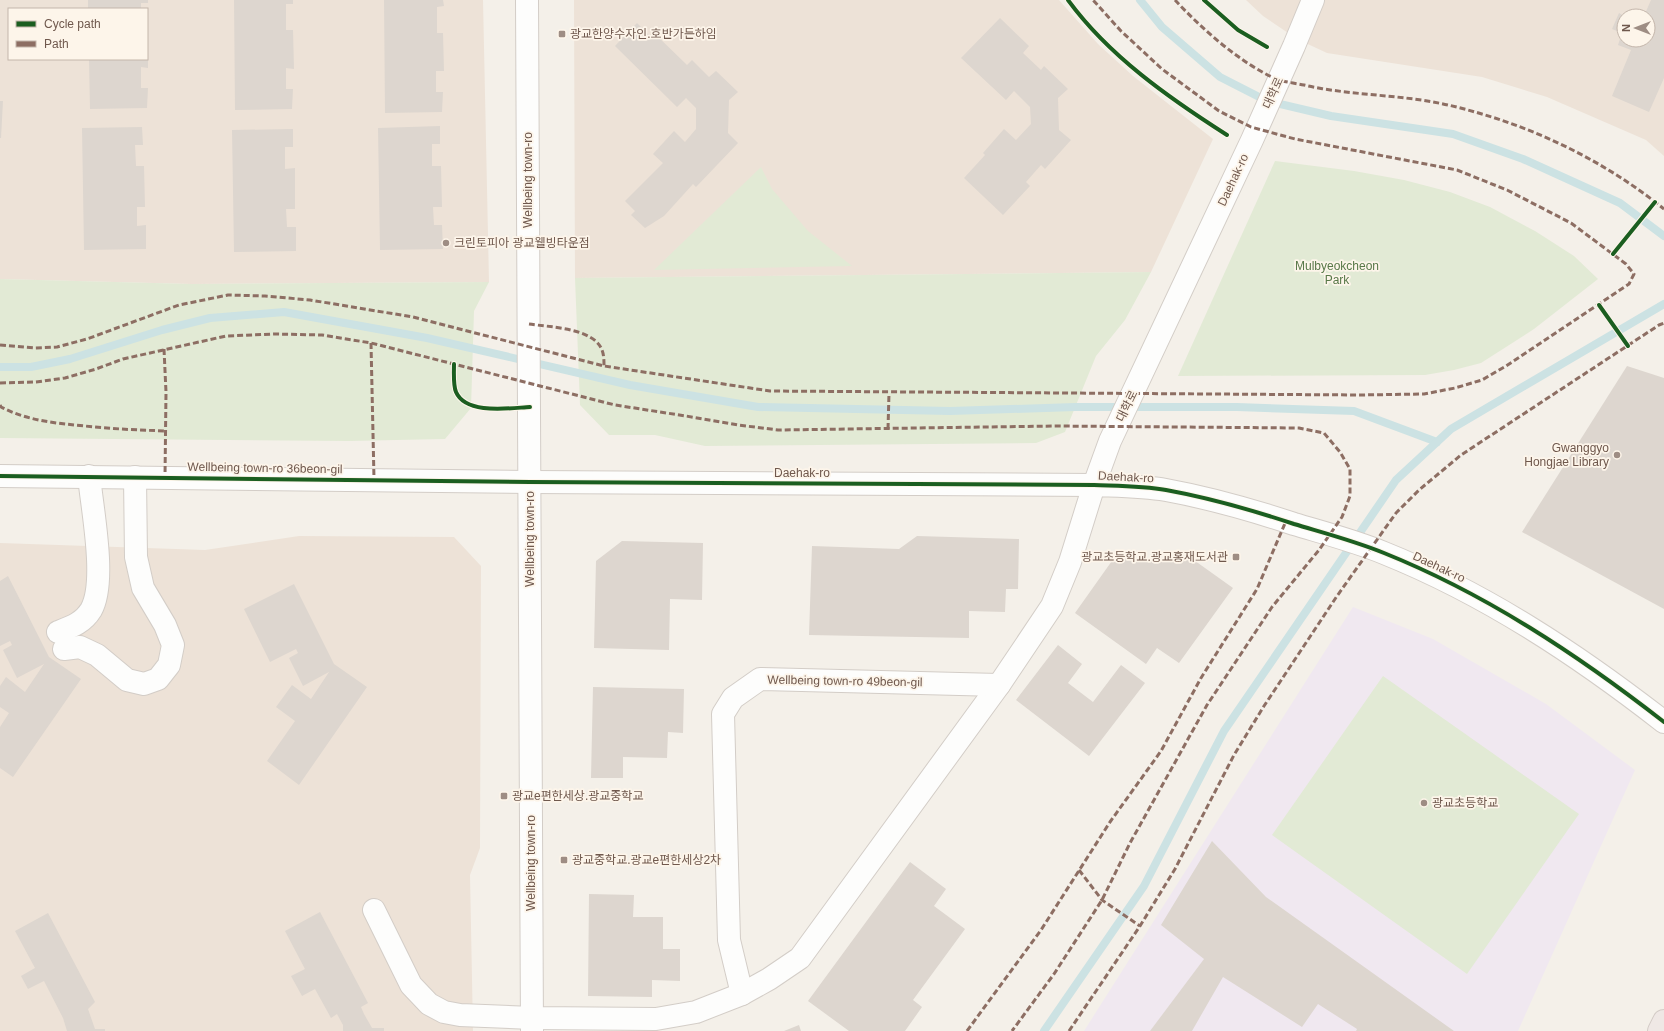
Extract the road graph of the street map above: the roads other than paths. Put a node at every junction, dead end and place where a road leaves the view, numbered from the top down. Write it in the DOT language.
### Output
graph roads {
  1 [pos="527,0"];
  2 [pos="1312,0"];
  3 [pos="1252,140"];
  4 [pos="1144,372"];
  5 [pos="1110,440"];
  6 [pos="0,476"];
  7 [pos="89,476"];
  8 [pos="135,476"];
  9 [pos="530,482"];
  10 [pos="1094,485"];
  11 [pos="999,685"];
  12 [pos="1664,722"];
  13 [pos="374,910"];
  14 [pos="742,994"];
  15 [pos="1664,1021"];
  16 [pos="532,1024"];
  17 [pos="1659,1031"];
  1 -- 9 [label="street, Wellbeing town-ro"];
  2 -- 3 [label="street, 대학로"];
  3 -- 4 [label="street, Daehak-ro"];
  4 -- 5 [label="street, 대학로"];
  5 -- 10 [label="street, Daehak-ro"];
  6 -- 7 [label="street, Wellbeing town-ro 36beon-gil"];
  7 -- 8 [label="street, Wellbeing town-ro 36beon-gil"];
  7 -- 8 [label="street"];
  8 -- 9 [label="street, Wellbeing town-ro 36beon-gil"];
  9 -- 10 [label="street, Daehak-ro"];
  9 -- 16 [label="street, Wellbeing town-ro"];
  10 -- 11 [label="street"];
  10 -- 12 [label="street, Daehak-ro"];
  11 -- 14 [label="street"];
  11 -- 14 [label="street, Wellbeing town-ro 49beon-gil"];
  13 -- 16 [label="street"];
  14 -- 16 [label="street"];
  15 -- 17 [label="highway"];
}
